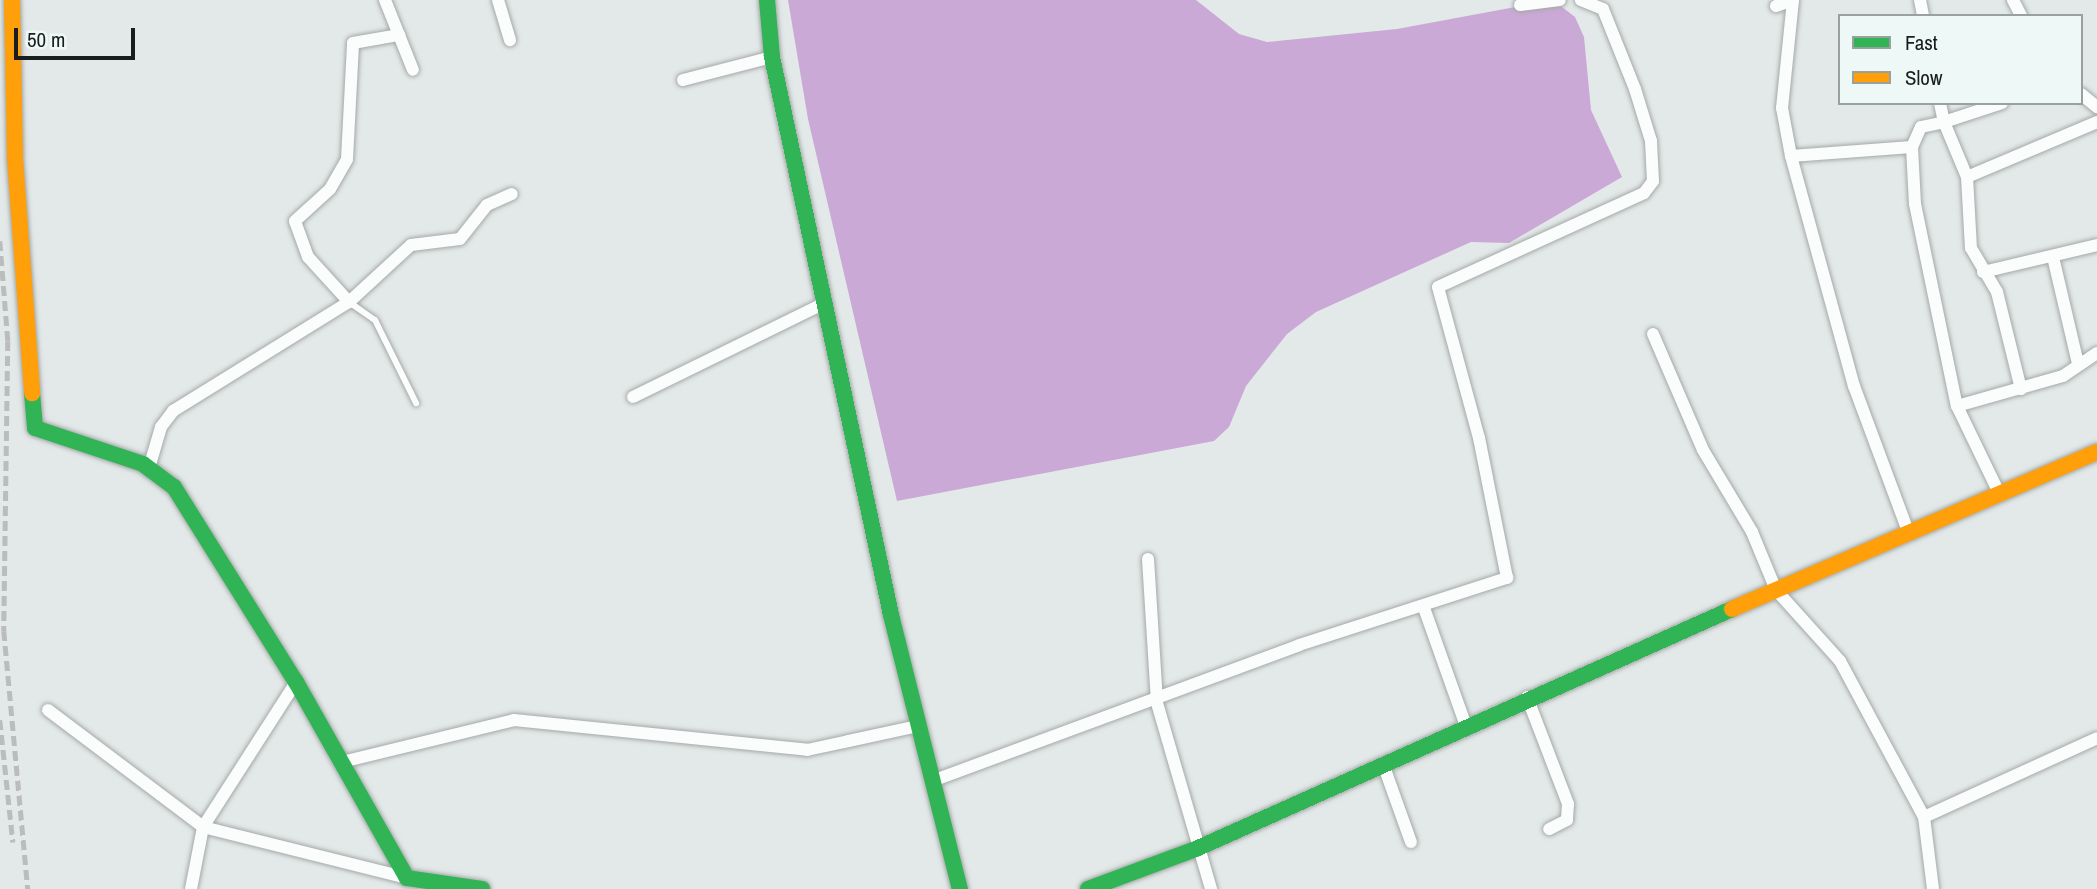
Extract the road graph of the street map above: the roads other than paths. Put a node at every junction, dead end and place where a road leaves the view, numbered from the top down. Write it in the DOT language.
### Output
graph roads {
  1 [pos="12,0"];
  2 [pos="385,0"];
  3 [pos="498,0"];
  4 [pos="767,0"];
  5 [pos="1560,0"];
  6 [pos="1581,0"];
  7 [pos="1520,5"];
  8 [pos="1776,6"];
  9 [pos="399,35"];
  10 [pos="510,40"];
  11 [pos="772,57"];
  12 [pos="413,70"];
  13 [pos="683,80"];
  14 [pos="2083,96"];
  15 [pos="1940,105"];
  16 [pos="1996,105"];
  17 [pos="2097,107"];
  18 [pos="1944,122"];
  19 [pos="2097,122"];
  20 [pos="1912,147"];
  21 [pos="1791,156"];
  22 [pos="1967,177"];
  23 [pos="512,194"];
  24 [pos="2097,245"];
  25 [pos="2053,257"];
  26 [pos="1983,272"];
  27 [pos="349,302"];
  28 [pos="825,303"];
  29 [pos="1653,334"];
  30 [pos="2097,353"];
  31 [pos="2078,364"];
  32 [pos="2021,389"];
  33 [pos="633,397"];
  34 [pos="416,403"];
  35 [pos="1957,406"];
  36 [pos="2097,453"];
  37 [pos="149,468"];
  38 [pos="2000,495"];
  39 [pos="1909,534"];
  40 [pos="1148,559"];
  41 [pos="1776,590"];
  42 [pos="1424,608"];
  43 [pos="296,681"];
  44 [pos="1527,697"];
  45 [pos="1157,703"];
  46 [pos="48,710"];
  47 [pos="918,726"];
  48 [pos="1466,726"];
  49 [pos="2097,738"];
  50 [pos="342,762"];
  51 [pos="1383,764"];
  52 [pos="932,780"];
  53 [pos="1924,817"];
  54 [pos="203,827"];
  55 [pos="1549,829"];
  56 [pos="1411,842"];
  57 [pos="1198,848"];
  58 [pos="407,878"];
  59 [pos="191,889"];
  60 [pos="482,889"];
  61 [pos="960,889"];
  62 [pos="1088,889"];
  63 [pos="1211,889"];
  64 [pos="1933,889"];
  1 -- 37 [label="street"];
  2 -- 9 [label="street"];
  3 -- 10 [label="street"];
  4 -- 11 [label="street"];
  5 -- 7 [label="street"];
  6 -- 42 [label="street"];
  8 -- 21 [label="street"];
  9 -- 12 [label="street"];
  9 -- 27 [label="street"];
  11 -- 13 [label="street"];
  11 -- 28 [label="street"];
  14 -- 17 [label="street"];
  15 -- 18 [label="street"];
  16 -- 18 [label="street"];
  18 -- 20 [label="street"];
  18 -- 22 [label="street"];
  19 -- 22 [label="street"];
  20 -- 21 [label="street"];
  20 -- 35 [label="street"];
  21 -- 39 [label="street"];
  22 -- 26 [label="street"];
  23 -- 27 [label="street"];
  24 -- 25 [label="street"];
  25 -- 26 [label="street"];
  25 -- 31 [label="street"];
  26 -- 32 [label="street"];
  27 -- 34 [label="lane"];
  27 -- 37 [label="street"];
  28 -- 33 [label="street"];
  28 -- 47 [label="street"];
  29 -- 41 [label="street"];
  30 -- 31 [label="street"];
  31 -- 32 [label="street"];
  32 -- 35 [label="street"];
  35 -- 38 [label="street"];
  36 -- 38 [label="street"];
  37 -- 43 [label="street"];
  38 -- 39 [label="street"];
  39 -- 41 [label="street"];
  40 -- 45 [label="street"];
  41 -- 44 [label="street"];
  41 -- 53 [label="street"];
  42 -- 45 [label="street"];
  42 -- 48 [label="street"];
  43 -- 50 [label="street"];
  43 -- 54 [label="street"];
  44 -- 48 [label="street"];
  44 -- 55 [label="street"];
  45 -- 52 [label="street"];
  45 -- 57 [label="street"];
  46 -- 54 [label="street"];
  47 -- 50 [label="street"];
  47 -- 52 [label="street"];
  48 -- 51 [label="street"];
  49 -- 53 [label="street"];
  50 -- 58 [label="street"];
  51 -- 56 [label="street"];
  51 -- 57 [label="street"];
  52 -- 61 [label="street"];
  53 -- 64 [label="street"];
  54 -- 58 [label="street"];
  54 -- 59 [label="street"];
  57 -- 62 [label="street"];
  57 -- 63 [label="street"];
  58 -- 60 [label="street"];
}
